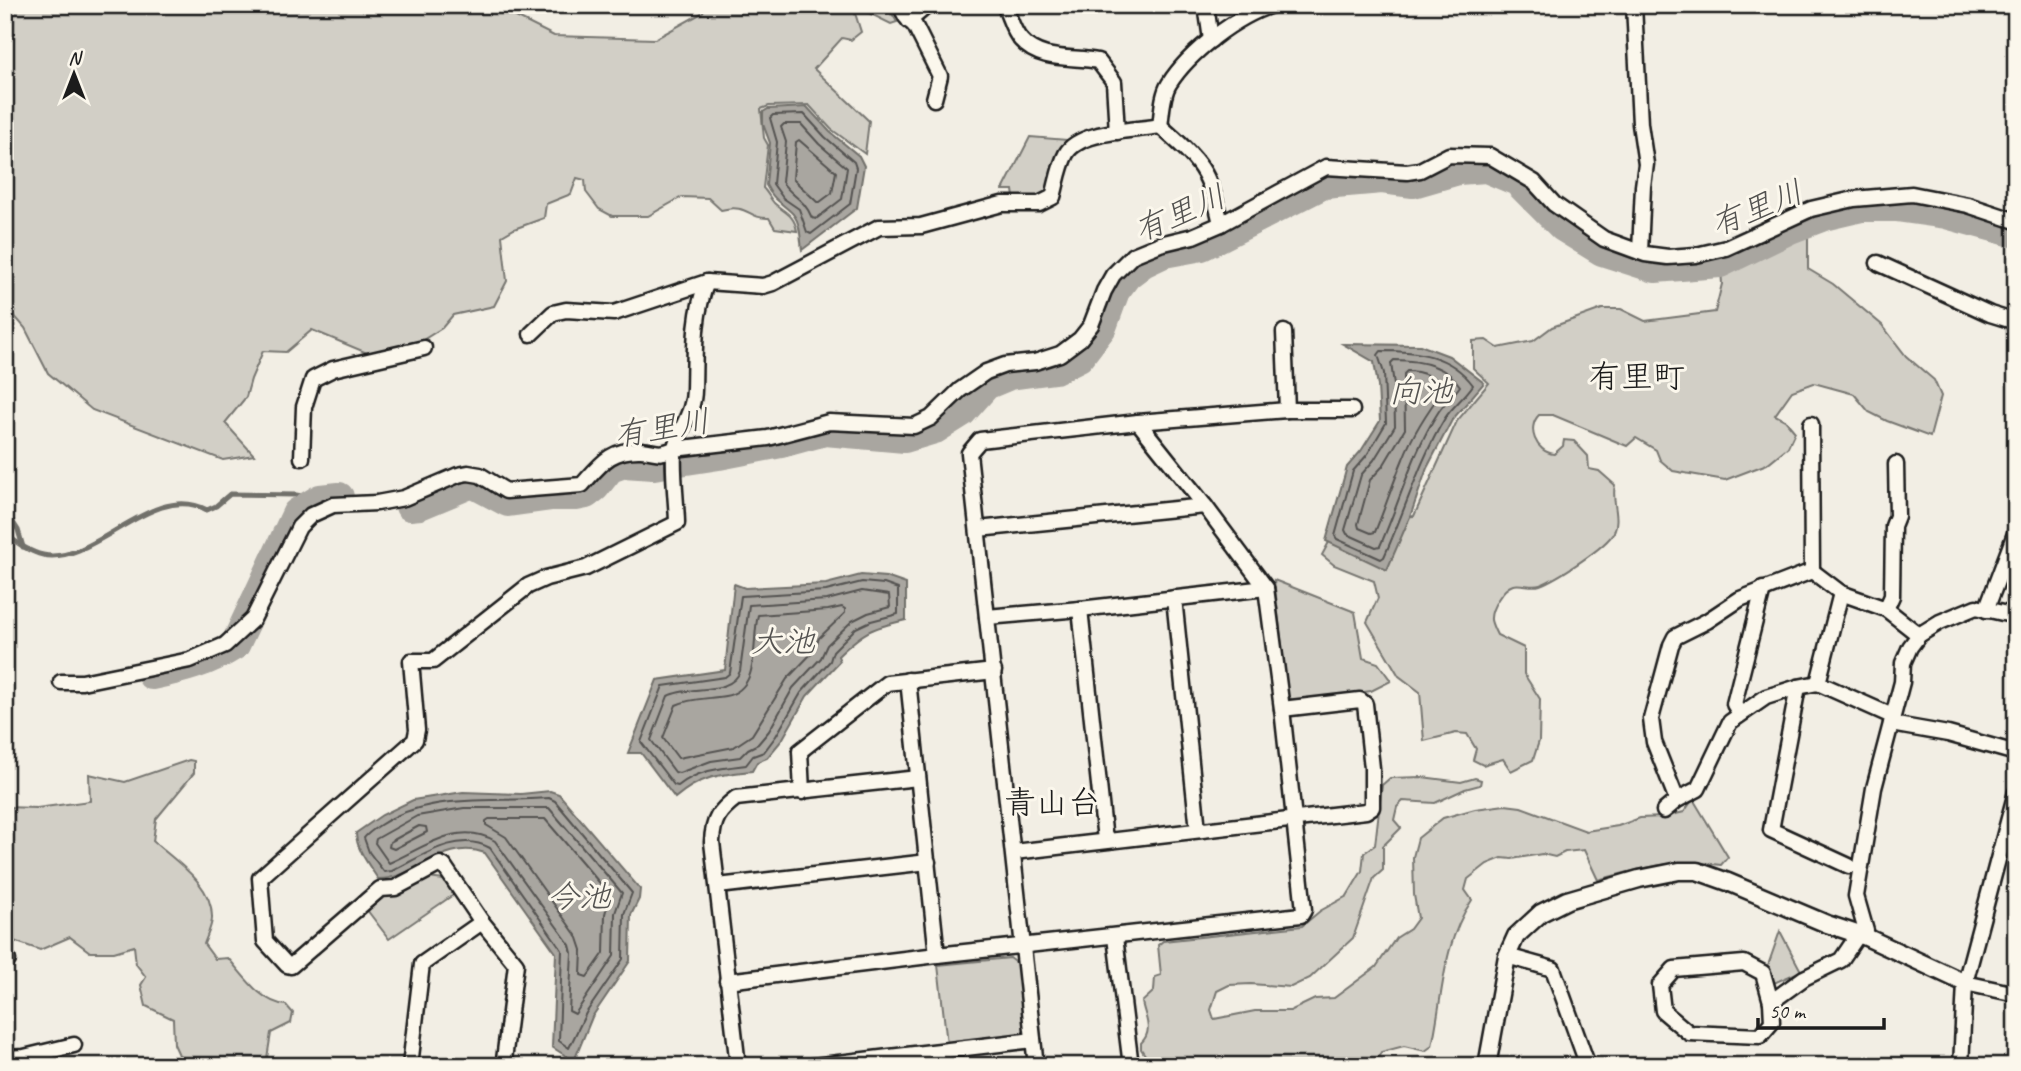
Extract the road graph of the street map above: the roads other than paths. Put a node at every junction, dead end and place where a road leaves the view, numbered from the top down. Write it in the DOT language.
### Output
graph roads {
  1 [pos="900,5"];
  2 [pos="928,5"];
  3 [pos="1004,5"];
  4 [pos="1206,5"];
  5 [pos="1272,5"];
  6 [pos="1634,5"];
  7 [pos="909,21"];
  8 [pos="1212,40"];
  9 [pos="934,99"];
  10 [pos="1160,126"];
  11 [pos="1116,132"];
  12 [pos="2016,221"];
  13 [pos="1221,224"];
  14 [pos="1640,252"];
  15 [pos="1878,263"];
  16 [pos="707,282"];
  17 [pos="2016,322"];
  18 [pos="1284,332"];
  19 [pos="531,334"];
  20 [pos="424,348"];
  21 [pos="1287,410"];
  22 [pos="1352,410"];
  23 [pos="1138,422"];
  24 [pos="1811,424"];
  25 [pos="674,449"];
  26 [pos="302,458"];
  27 [pos="1896,464"];
  28 [pos="1205,506"];
  29 [pos="978,529"];
  30 [pos="2016,531"];
  31 [pos="1812,571"];
  32 [pos="1266,588"];
  33 [pos="1763,589"];
  34 [pos="1841,593"];
  35 [pos="1174,598"];
  36 [pos="1080,609"];
  37 [pos="1886,609"];
  38 [pos="1986,610"];
  39 [pos="2016,616"];
  40 [pos="987,617"];
  41 [pos="1919,635"];
  42 [pos="993,671"];
  43 [pos="908,680"];
  44 [pos="61,682"];
  45 [pos="1818,683"];
  46 [pos="1798,687"];
  47 [pos="1282,709"];
  48 [pos="1740,713"];
  49 [pos="1891,720"];
  50 [pos="2016,753"];
  51 [pos="918,778"];
  52 [pos="802,792"];
  53 [pos="2016,792"];
  54 [pos="1677,800"];
  55 [pos="1664,811"];
  56 [pos="1293,819"];
  57 [pos="1198,830"];
  58 [pos="1105,840"];
  59 [pos="1014,852"];
  60 [pos="928,862"];
  61 [pos="1849,866"];
  62 [pos="718,886"];
  63 [pos="482,922"];
  64 [pos="1862,936"];
  65 [pos="1115,937"];
  66 [pos="1023,947"];
  67 [pos="937,955"];
  68 [pos="1507,956"];
  69 [pos="727,981"];
  70 [pos="1965,983"];
  71 [pos="2016,994"];
  72 [pos="1771,1002"];
  73 [pos="1033,1040"];
  74 [pos="74,1045"];
  75 [pos="5,1058"];
  76 [pos="410,1066"];
  77 [pos="510,1066"];
  78 [pos="738,1066"];
  79 [pos="813,1066"];
  80 [pos="1037,1066"];
  81 [pos="1130,1066"];
  82 [pos="1487,1066"];
  83 [pos="1588,1066"];
  84 [pos="1961,1066"];
  1 -- 7 [label="street"];
  2 -- 7 [label="street"];
  3 -- 11 [label="street"];
  4 -- 8 [label="street"];
  5 -- 8 [label="street"];
  6 -- 14 [label="street"];
  7 -- 9 [label="street"];
  8 -- 10 [label="street"];
  10 -- 11 [label="street"];
  10 -- 13 [label="street"];
  11 -- 16 [label="street"];
  12 -- 14 [label="street"];
  13 -- 14 [label="street"];
  13 -- 25 [label="street"];
  15 -- 17 [label="street"];
  16 -- 19 [label="street"];
  16 -- 25 [label="street"];
  18 -- 21 [label="street"];
  20 -- 26 [label="street"];
  21 -- 22 [label="street"];
  21 -- 23 [label="street"];
  23 -- 28 [label="street"];
  23 -- 29 [label="street"];
  24 -- 31 [label="street"];
  25 -- 44 [label="street"];
  25 -- 63 [label="street"];
  27 -- 37 [label="street"];
  28 -- 29 [label="street"];
  28 -- 32 [label="street"];
  29 -- 40 [label="street"];
  30 -- 38 [label="street"];
  31 -- 33 [label="street"];
  31 -- 34 [label="street"];
  32 -- 35 [label="street"];
  32 -- 47 [label="street"];
  33 -- 48 [label="street"];
  33 -- 54 [label="street"];
  34 -- 37 [label="street"];
  34 -- 45 [label="street"];
  35 -- 36 [label="street"];
  35 -- 57 [label="street"];
  36 -- 40 [label="street"];
  36 -- 58 [label="street"];
  37 -- 41 [label="street"];
  38 -- 39 [label="street"];
  38 -- 41 [label="street"];
  40 -- 42 [label="street"];
  41 -- 49 [label="street"];
  42 -- 43 [label="street"];
  42 -- 59 [label="street"];
  43 -- 51 [label="street"];
  43 -- 52 [label="street"];
  45 -- 46 [label="street"];
  45 -- 49 [label="street"];
  46 -- 48 [label="street"];
  46 -- 61 [label="street"];
  47 -- 56 [label="street"];
  47 -- 56 [label="street"];
  48 -- 54 [label="street"];
  49 -- 50 [label="street"];
  49 -- 64 [label="street"];
  51 -- 52 [label="street"];
  51 -- 60 [label="street"];
  52 -- 62 [label="street"];
  53 -- 70 [label="street"];
  54 -- 55 [label="street"];
  56 -- 57 [label="street"];
  56 -- 65 [label="street"];
  57 -- 58 [label="street"];
  58 -- 59 [label="street"];
  59 -- 66 [label="street"];
  60 -- 62 [label="street"];
  60 -- 67 [label="street"];
  62 -- 69 [label="street"];
  63 -- 76 [label="street"];
  63 -- 77 [label="street"];
  64 -- 68 [label="street"];
  64 -- 70 [label="street"];
  64 -- 72 [label="street"];
  65 -- 66 [label="street"];
  65 -- 81 [label="street"];
  66 -- 67 [label="street"];
  66 -- 73 [label="street"];
  67 -- 69 [label="street"];
  68 -- 82 [label="street"];
  68 -- 83 [label="street"];
  69 -- 78 [label="street"];
  70 -- 71 [label="street"];
  70 -- 84 [label="street"];
  72 -- 72 [label="street"];
  73 -- 79 [label="street"];
  73 -- 80 [label="street"];
  74 -- 75 [label="street"];
}
